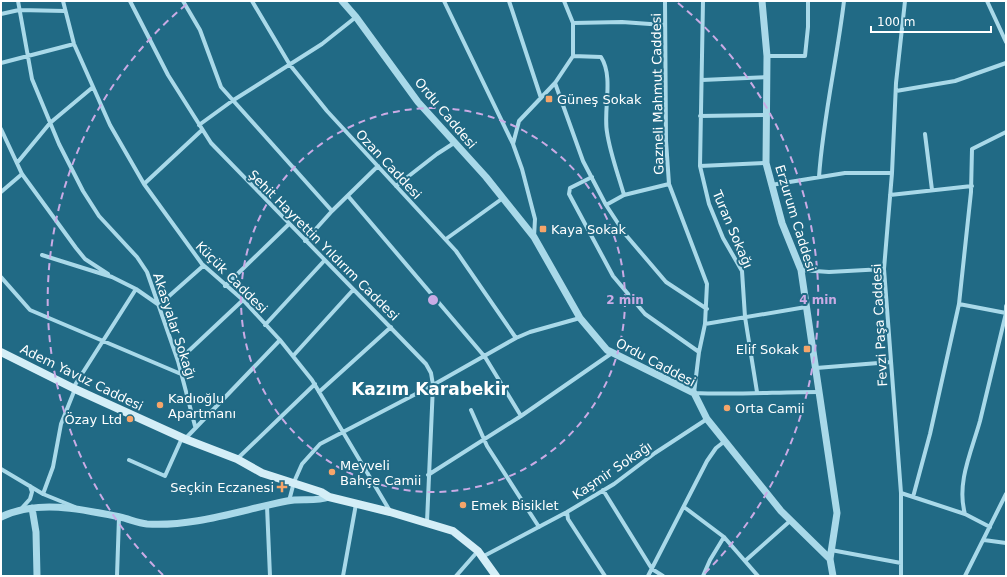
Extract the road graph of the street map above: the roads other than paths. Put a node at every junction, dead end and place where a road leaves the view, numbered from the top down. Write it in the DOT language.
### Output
graph roads {
  1 [pos="18,1"];
  2 [pos="63,1"];
  3 [pos="130,1"];
  4 [pos="183,1"];
  5 [pos="252,1"];
  6 [pos="342,1"];
  7 [pos="444,1"];
  8 [pos="509,1"];
  9 [pos="564,1"];
  10 [pos="665,1"];
  11 [pos="703,1"];
  12 [pos="762,1"];
  13 [pos="808,1"];
  14 [pos="844,1"];
  15 [pos="905,1"];
  16 [pos="986,1"];
  17 [pos="18,10"];
  18 [pos="65,11"];
  19 [pos="1,14"];
  20 [pos="356,16"];
  21 [pos="573,23"];
  22 [pos="664,25"];
  23 [pos="1006,42"];
  24 [pos="74,44"];
  25 [pos="28,56"];
  26 [pos="573,56"];
  27 [pos="766,56"];
  28 [pos="1006,63"];
  29 [pos="1,64"];
  30 [pos="290,65"];
  31 [pos="766,77"];
  32 [pos="702,80"];
  33 [pos="555,83"];
  34 [pos="93,87"];
  35 [pos="896,90"];
  36 [pos="541,98"];
  37 [pos="232,101"];
  38 [pos="765,115"];
  39 [pos="700,116"];
  40 [pos="50,123"];
  41 [pos="199,125"];
  42 [pos="1,129"];
  43 [pos="202,130"];
  44 [pos="1006,132"];
  45 [pos="925,134"];
  46 [pos="454,144"];
  47 [pos="514,144"];
  48 [pos="17,163"];
  49 [pos="766,163"];
  50 [pos="378,166"];
  51 [pos="700,166"];
  52 [pos="892,173"];
  53 [pos="22,174"];
  54 [pos="592,177"];
  55 [pos="819,177"];
  56 [pos="144,184"];
  57 [pos="669,184"];
  58 [pos="770,185"];
  59 [pos="396,186"];
  60 [pos="972,186"];
  61 [pos="932,190"];
  62 [pos="1,192"];
  63 [pos="624,195"];
  64 [pos="890,195"];
  65 [pos="348,196"];
  66 [pos="504,198"];
  67 [pos="606,205"];
  68 [pos="332,211"];
  69 [pos="288,225"];
  70 [pos="534,237"];
  71 [pos="446,239"];
  72 [pos="305,241"];
  73 [pos="42,255"];
  74 [pos="324,261"];
  75 [pos="203,266"];
  76 [pos="884,269"];
  77 [pos="801,270"];
  78 [pos="1,277"];
  79 [pos="112,277"];
  80 [pos="226,286"];
  81 [pos="136,289"];
  82 [pos="353,290"];
  83 [pos="242,300"];
  84 [pos="959,304"];
  85 [pos="159,305"];
  86 [pos="1006,306"];
  87 [pos="806,307"];
  88 [pos="707,309"];
  89 [pos="1006,313"];
  90 [pos="745,317"];
  91 [pos="580,318"];
  92 [pos="705,324"];
  93 [pos="265,325"];
  94 [pos="391,327"];
  95 [pos="516,338"];
  96 [pos="280,340"];
  97 [pos="103,341"];
  98 [pos="1,352"];
  99 [pos="699,352"];
  100 [pos="612,353"];
  101 [pos="293,356"];
  102 [pos="485,357"];
  103 [pos="178,361"];
  104 [pos="891,362"];
  105 [pos="816,368"];
  106 [pos="181,374"];
  107 [pos="315,384"];
  108 [pos="433,385"];
  109 [pos="74,388"];
  110 [pos="319,392"];
  111 [pos="757,392"];
  112 [pos="819,392"];
  113 [pos="694,393"];
  114 [pos="471,410"];
  115 [pos="521,416"];
  116 [pos="707,419"];
  117 [pos="195,426"];
  118 [pos="344,433"];
  119 [pos="184,438"];
  120 [pos="484,439"];
  121 [pos="726,441"];
  122 [pos="237,459"];
  123 [pos="129,460"];
  124 [pos="1,469"];
  125 [pos="428,475"];
  126 [pos="294,482"];
  127 [pos="30,486"];
  128 [pos="603,490"];
  129 [pos="901,493"];
  130 [pos="43,494"];
  131 [pos="1006,494"];
  132 [pos="329,497"];
  133 [pos="913,497"];
  134 [pos="289,501"];
  135 [pos="356,504"];
  136 [pos="267,506"];
  137 [pos="684,507"];
  138 [pos="32,508"];
  139 [pos="20,510"];
  140 [pos="89,512"];
  141 [pos="390,512"];
  142 [pos="567,512"];
  143 [pos="965,514"];
  144 [pos="1,517"];
  145 [pos="119,517"];
  146 [pos="790,520"];
  147 [pos="428,522"];
  148 [pos="539,527"];
  149 [pos="990,527"];
  150 [pos="724,537"];
  151 [pos="984,540"];
  152 [pos="1006,543"];
  153 [pos="830,550"];
  154 [pos="480,554"];
  155 [pos="830,560"];
  156 [pos="745,561"];
  157 [pos="901,563"];
  158 [pos="652,569"];
  159 [pos="36,576"];
  160 [pos="117,576"];
  161 [pos="270,576"];
  162 [pos="343,576"];
  163 [pos="456,576"];
  164 [pos="496,576"];
  165 [pos="605,576"];
  166 [pos="648,576"];
  167 [pos="663,576"];
  168 [pos="703,576"];
  169 [pos="758,576"];
  170 [pos="833,576"];
  171 [pos="901,576"];
  172 [pos="965,576"];
  1 -- 17 [label="street, Akasyalar Sokağı"];
  2 -- 18 [label="street, Küçük Caddesi"];
  3 -- 41 [label="street, Şehit Hayrettin Yıldırım Caddesi"];
  4 -- 37 [label="street"];
  5 -- 30 [label="street, Ozan Caddesi"];
  6 -- 20 [label="street, Ordu Caddesi"];
  7 -- 47 [label="street"];
  8 -- 36 [label="street"];
  9 -- 21 [label="street"];
  10 -- 22 [label="street, Gazneli Mahmut Caddesi"];
  11 -- 32 [label="street, Turan Sokağı"];
  12 -- 27 [label="street, Erzurum Caddesi"];
  13 -- 27 [label="street"];
  14 -- 55 [label="street"];
  15 -- 35 [label="street, Fevzi Paşa Caddesi"];
  16 -- 23 [label="street"];
  17 -- 18 [label="street"];
  17 -- 19 [label="street"];
  17 -- 25 [label="street, Akasyalar Sokağı"];
  18 -- 24 [label="street, Küçük Caddesi"];
  20 -- 30 [label="street"];
  20 -- 46 [label="street, Ordu Caddesi"];
  21 -- 22 [label="street"];
  21 -- 26 [label="street"];
  22 -- 57 [label="street, Gazneli Mahmut Caddesi"];
  24 -- 25 [label="street"];
  24 -- 34 [label="street, Küçük Caddesi"];
  25 -- 29 [label="street"];
  25 -- 40 [label="street, Akasyalar Sokağı"];
  26 -- 33 [label="street"];
  26 -- 63 [label="street"];
  27 -- 31 [label="street, Erzurum Caddesi"];
  28 -- 35 [label="street"];
  30 -- 37 [label="street"];
  30 -- 50 [label="street, Ozan Caddesi"];
  31 -- 32 [label="street"];
  31 -- 38 [label="street, Erzurum Caddesi"];
  32 -- 39 [label="street, Turan Sokağı"];
  33 -- 36 [label="street"];
  33 -- 54 [label="street"];
  34 -- 40 [label="street"];
  34 -- 56 [label="street, Küçük Caddesi"];
  35 -- 52 [label="street, Fevzi Paşa Caddesi"];
  36 -- 47 [label="street"];
  37 -- 41 [label="street"];
  37 -- 68 [label="street"];
  38 -- 39 [label="street"];
  38 -- 49 [label="street, Erzurum Caddesi"];
  39 -- 51 [label="street, Turan Sokağı"];
  40 -- 48 [label="street"];
  40 -- 85 [label="street, Akasyalar Sokağı"];
  41 -- 43 [label="street, Şehit Hayrettin Yıldırım Caddesi"];
  42 -- 48 [label="street"];
  43 -- 56 [label="street"];
  43 -- 69 [label="street, Şehit Hayrettin Yıldırım Caddesi"];
  44 -- 60 [label="street"];
  45 -- 61 [label="street"];
  46 -- 59 [label="street"];
  46 -- 66 [label="street, Ordu Caddesi"];
  47 -- 70 [label="street"];
  48 -- 53 [label="street"];
  49 -- 51 [label="street"];
  49 -- 58 [label="street, Erzurum Caddesi"];
  50 -- 59 [label="street, Ozan Caddesi"];
  50 -- 65 [label="street"];
  51 -- 90 [label="street, Turan Sokağı"];
  52 -- 55 [label="street"];
  52 -- 64 [label="street, Fevzi Paşa Caddesi"];
  53 -- 62 [label="street"];
  53 -- 79 [label="street"];
  54 -- 67 [label="street"];
  54 -- 99 [label="street"];
  55 -- 58 [label="street"];
  56 -- 75 [label="street, Küçük Caddesi"];
  57 -- 63 [label="street"];
  57 -- 88 [label="street, Gazneli Mahmut Caddesi"];
  58 -- 77 [label="street, Erzurum Caddesi"];
  59 -- 71 [label="street, Ozan Caddesi"];
  60 -- 61 [label="street"];
  60 -- 84 [label="street"];
  61 -- 64 [label="street"];
  63 -- 67 [label="street"];
  64 -- 76 [label="street, Fevzi Paşa Caddesi"];
  65 -- 68 [label="street"];
  65 -- 102 [label="street"];
  66 -- 70 [label="street, Ordu Caddesi"];
  66 -- 71 [label="street"];
  67 -- 88 [label="street"];
  68 -- 72 [label="street"];
  69 -- 72 [label="street, Şehit Hayrettin Yıldırım Caddesi"];
  69 -- 80 [label="street"];
  70 -- 91 [label="street, Ordu Caddesi"];
  71 -- 95 [label="street, Ozan Caddesi"];
  72 -- 74 [label="street, Şehit Hayrettin Yıldırım Caddesi"];
  73 -- 79 [label="street"];
  74 -- 82 [label="street, Şehit Hayrettin Yıldırım Caddesi"];
  74 -- 93 [label="street"];
  75 -- 80 [label="street, Küçük Caddesi"];
  75 -- 85 [label="street"];
  76 -- 77 [label="street"];
  76 -- 104 [label="street, Fevzi Paşa Caddesi"];
  77 -- 87 [label="street, Erzurum Caddesi"];
  78 -- 97 [label="street"];
  79 -- 81 [label="street"];
  80 -- 83 [label="street, Küçük Caddesi"];
  81 -- 85 [label="street"];
  81 -- 97 [label="street"];
  82 -- 94 [label="street, Şehit Hayrettin Yıldırım Caddesi"];
  82 -- 101 [label="street"];
  83 -- 93 [label="street, Küçük Caddesi"];
  83 -- 103 [label="street"];
  84 -- 89 [label="street"];
  84 -- 133 [label="street"];
  85 -- 103 [label="street, Akasyalar Sokağı"];
  86 -- 89 [label="street"];
  87 -- 90 [label="street"];
  87 -- 105 [label="street, Erzurum Caddesi"];
  88 -- 92 [label="street, Gazneli Mahmut Caddesi"];
  89 -- 143 [label="street"];
  90 -- 92 [label="street"];
  90 -- 111 [label="street, Turan Sokağı"];
  91 -- 95 [label="street"];
  91 -- 100 [label="street, Ordu Caddesi"];
  92 -- 99 [label="street, Gazneli Mahmut Caddesi"];
  93 -- 96 [label="street, Küçük Caddesi"];
  94 -- 108 [label="street, Şehit Hayrettin Yıldırım Caddesi"];
  94 -- 110 [label="street"];
  95 -- 102 [label="street"];
  96 -- 101 [label="street, Küçük Caddesi"];
  96 -- 117 [label="street"];
  97 -- 106 [label="street"];
  97 -- 109 [label="street"];
  98 -- 109 [label="main road, Adem Yavuz Caddesi"];
  99 -- 113 [label="street, Gazneli Mahmut Caddesi"];
  100 -- 113 [label="street, Ordu Caddesi"];
  100 -- 115 [label="street"];
  101 -- 107 [label="street, Küçük Caddesi"];
  102 -- 108 [label="street"];
  102 -- 115 [label="street"];
  103 -- 106 [label="street, Akasyalar Sokağı"];
  104 -- 105 [label="street"];
  104 -- 129 [label="street, Fevzi Paşa Caddesi"];
  105 -- 112 [label="street, Erzurum Caddesi"];
  106 -- 117 [label="street, Akasyalar Sokağı"];
  107 -- 110 [label="street, Küçük Caddesi"];
  107 -- 122 [label="street"];
  108 -- 118 [label="street"];
  108 -- 125 [label="street, Şehit Hayrettin Yıldırım Caddesi"];
  109 -- 119 [label="main road, Adem Yavuz Caddesi"];
  109 -- 130 [label="street"];
  110 -- 118 [label="street, Küçük Caddesi"];
  111 -- 112 [label="street"];
  111 -- 113 [label="street"];
  112 -- 153 [label="street, Erzurum Caddesi"];
  113 -- 116 [label="street, Ordu Caddesi"];
  114 -- 120 [label="street"];
  115 -- 120 [label="street"];
  116 -- 121 [label="street, Ordu Caddesi"];
  116 -- 128 [label="street, Kaşmir Sokağı"];
  117 -- 119 [label="street"];
  118 -- 126 [label="street"];
  118 -- 141 [label="street, Küçük Caddesi"];
  119 -- 122 [label="main road, Adem Yavuz Caddesi"];
  119 -- 123 [label="street"];
  120 -- 125 [label="street"];
  120 -- 148 [label="street"];
  121 -- 137 [label="street"];
  121 -- 146 [label="street, Ordu Caddesi"];
  122 -- 126 [label="main road, Adem Yavuz Caddesi"];
  124 -- 127 [label="street"];
  125 -- 147 [label="street, Şehit Hayrettin Yıldırım Caddesi"];
  126 -- 132 [label="main road, Adem Yavuz Caddesi"];
  126 -- 134 [label="street"];
  127 -- 130 [label="street"];
  127 -- 139 [label="street"];
  128 -- 142 [label="street, Kaşmir Sokağı"];
  128 -- 158 [label="street"];
  129 -- 133 [label="street"];
  129 -- 157 [label="street, Fevzi Paşa Caddesi"];
  130 -- 140 [label="street"];
  131 -- 149 [label="street"];
  132 -- 134 [label="street"];
  132 -- 135 [label="main road, Adem Yavuz Caddesi"];
  133 -- 143 [label="street"];
  134 -- 136 [label="street"];
  135 -- 141 [label="main road, Adem Yavuz Caddesi"];
  135 -- 162 [label="street"];
  136 -- 145 [label="street"];
  136 -- 161 [label="street"];
  137 -- 150 [label="street"];
  137 -- 158 [label="street"];
  138 -- 139 [label="street"];
  138 -- 140 [label="street"];
  138 -- 159 [label="street"];
  139 -- 144 [label="street"];
  140 -- 145 [label="street"];
  141 -- 147 [label="main road, Adem Yavuz Caddesi"];
  142 -- 148 [label="street, Kaşmir Sokağı"];
  142 -- 165 [label="street"];
  143 -- 149 [label="street"];
  145 -- 160 [label="street"];
  146 -- 155 [label="street, Ordu Caddesi"];
  146 -- 156 [label="street"];
  147 -- 154 [label="main road, Adem Yavuz Caddesi"];
  148 -- 154 [label="street, Kaşmir Sokağı"];
  149 -- 151 [label="street"];
  150 -- 156 [label="street"];
  150 -- 168 [label="street"];
  151 -- 152 [label="street"];
  151 -- 172 [label="street"];
  153 -- 155 [label="street, Erzurum Caddesi"];
  153 -- 157 [label="street"];
  154 -- 163 [label="street"];
  154 -- 164 [label="main road, Adem Yavuz Caddesi"];
  155 -- 170 [label="street"];
  156 -- 169 [label="street"];
  157 -- 171 [label="street, Fevzi Paşa Caddesi"];
  158 -- 166 [label="street"];
  158 -- 167 [label="street"];
}
